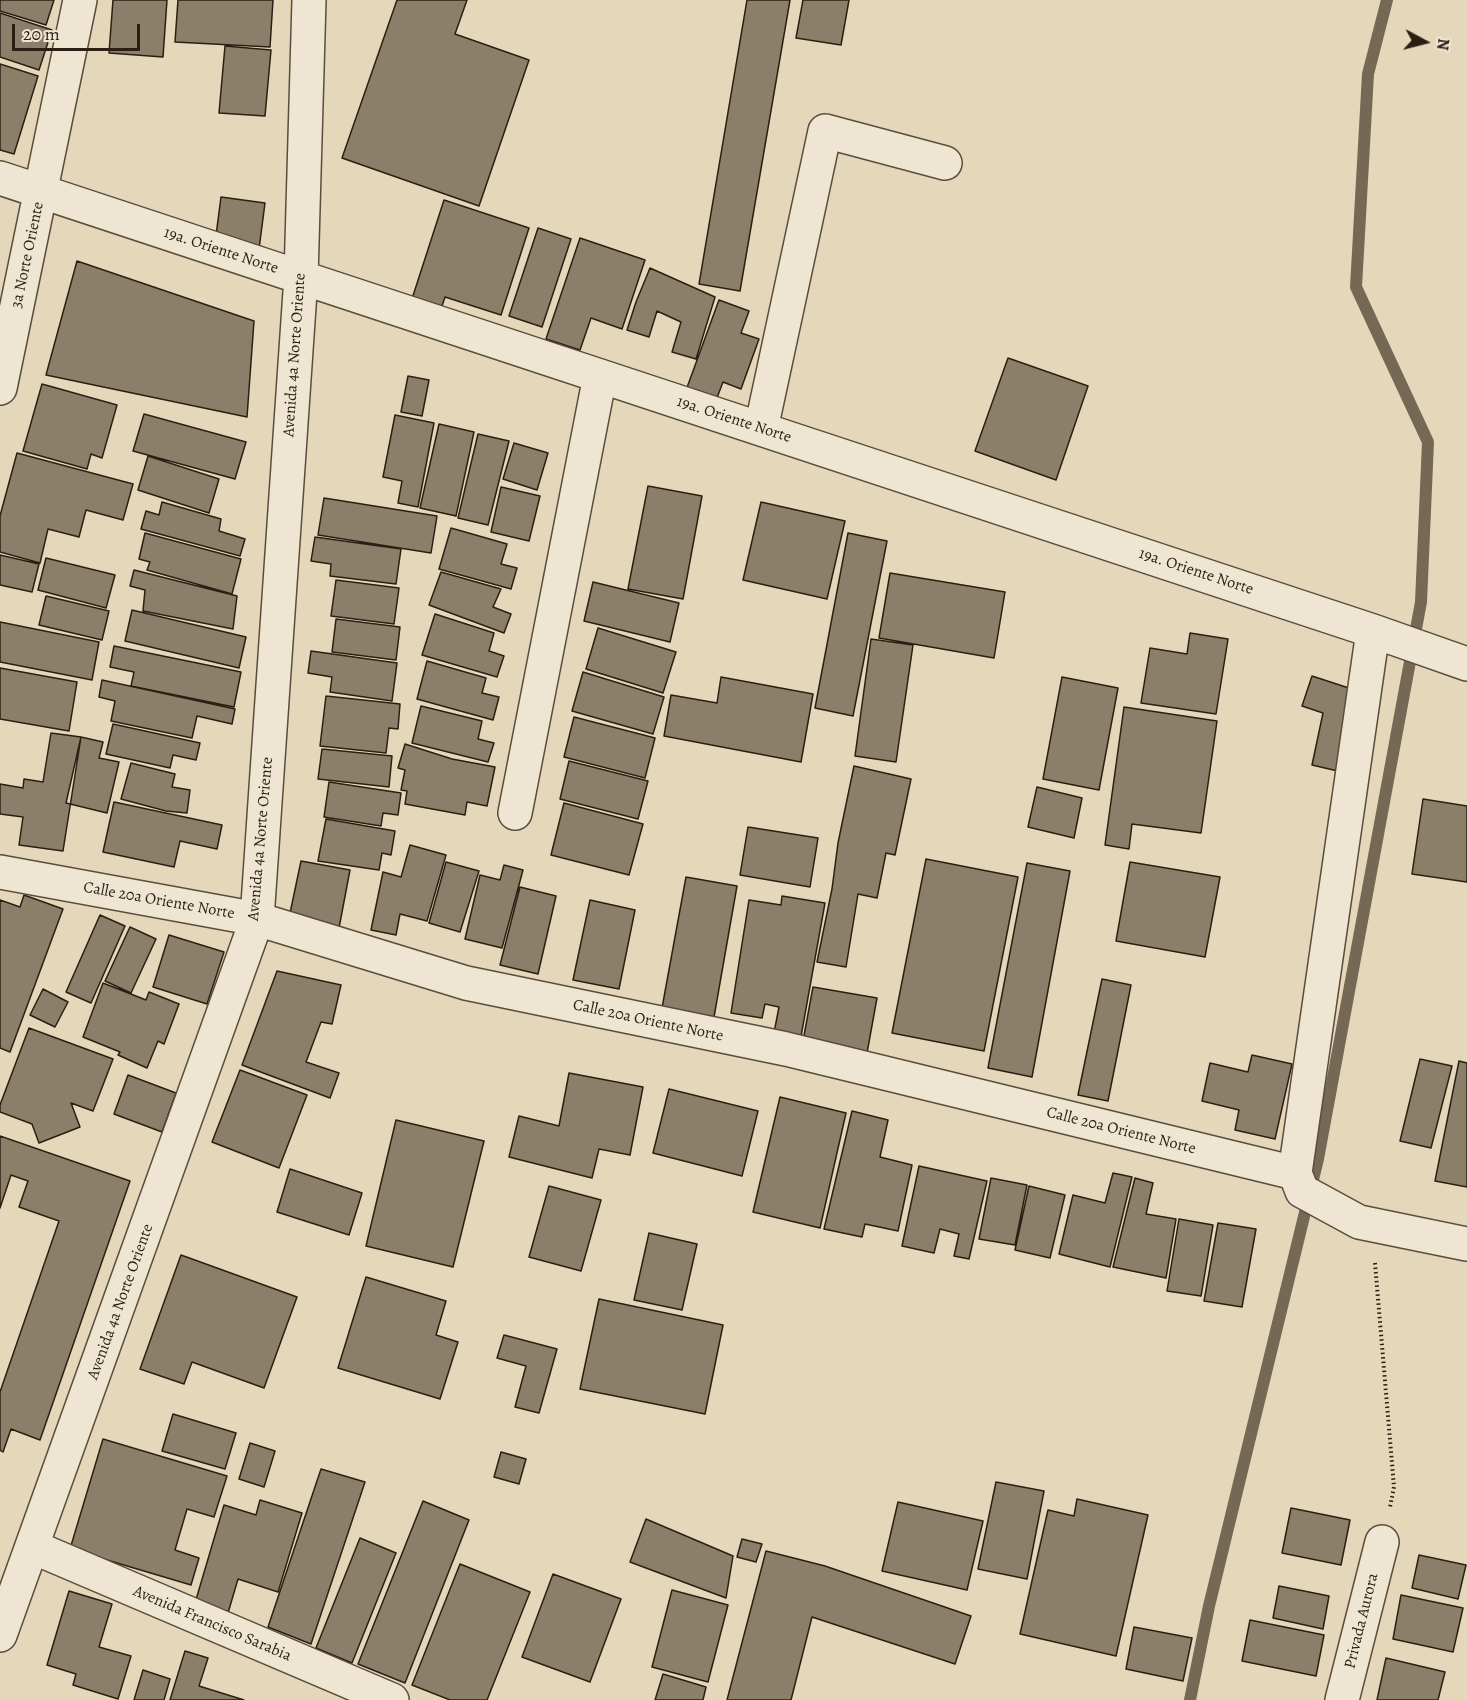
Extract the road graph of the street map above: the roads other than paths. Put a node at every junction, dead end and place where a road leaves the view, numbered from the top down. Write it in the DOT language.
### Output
graph roads {
  1 [pos="80,0"];
  2 [pos="309,0"];
  3 [pos="945,163"];
  4 [pos="0,178"];
  5 [pos="42,192"];
  6 [pos="301,277"];
  7 [pos="600,376"];
  8 [pos="0,388"];
  9 [pos="761,429"];
  10 [pos="1386,635"];
  11 [pos="1466,664"];
  12 [pos="515,813"];
  13 [pos="0,872"];
  14 [pos="257,919"];
  15 [pos="1299,1182"];
  16 [pos="1467,1244"];
  17 [pos="1382,1542"];
  18 [pos="33,1547"];
  19 [pos="0,1635"];
  20 [pos="392,1700"];
  21 [pos="1342,1700"];
  1 -- 5 [label="street, 3a Norte Oriente"];
  2 -- 6 [label="street, Avenida 4a Norte Oriente"];
  3 -- 9 [label="street"];
  4 -- 5 [label="street, 19a. Oriente Norte"];
  5 -- 6 [label="street, 19a. Oriente Norte"];
  5 -- 8 [label="street, 3a Norte Oriente"];
  6 -- 7 [label="street, 19a. Oriente Norte"];
  6 -- 14 [label="street, Avenida 4a Norte Oriente"];
  7 -- 9 [label="street, 19a. Oriente Norte"];
  7 -- 12 [label="street"];
  9 -- 10 [label="street, 19a. Oriente Norte"];
  10 -- 11 [label="street, 19a. Oriente Norte"];
  10 -- 15 [label="street"];
  13 -- 14 [label="street, Calle 20a Oriente Norte"];
  14 -- 15 [label="street, Calle 20a Oriente Norte"];
  14 -- 18 [label="street, Avenida 4a Norte Oriente"];
  15 -- 16 [label="street, Calle 20a Oriente Norte"];
  17 -- 21 [label="street, Privada Aurora"];
  18 -- 19 [label="street, Avenida 4a Norte Oriente"];
  18 -- 20 [label="street, Avenida Francisco Sarabia"];
}
